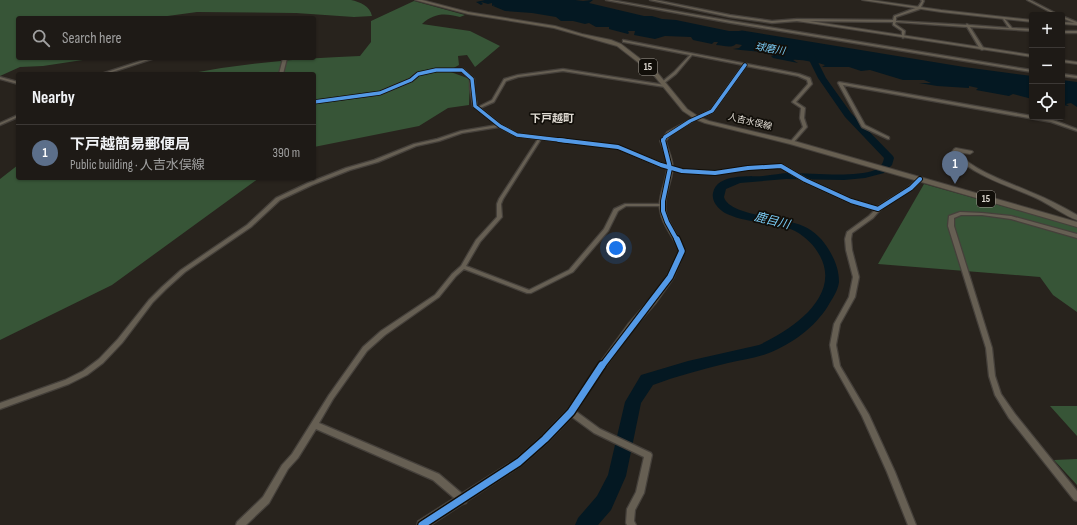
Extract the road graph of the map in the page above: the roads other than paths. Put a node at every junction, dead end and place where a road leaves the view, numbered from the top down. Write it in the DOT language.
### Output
graph roads {
  1 [pos="417,0"];
  2 [pos="607,0"];
  3 [pos="651,0"];
  4 [pos="864,0"];
  5 [pos="922,0"];
  6 [pos="1028,0"];
  7 [pos="919,8"];
  8 [pos="1052,12"];
  9 [pos="1065,18"];
  10 [pos="1004,19"];
  11 [pos="797,20"];
  12 [pos="894,21"];
  13 [pos="1029,21"];
  14 [pos="1065,23"];
  15 [pos="1077,23"];
  16 [pos="967,25"];
  17 [pos="1011,29"];
  18 [pos="1029,31"];
  19 [pos="1065,32"];
  20 [pos="1077,32"];
  21 [pos="903,37"];
  22 [pos="624,41"];
  23 [pos="982,49"];
  24 [pos="690,54"];
  25 [pos="1029,56"];
  26 [pos="147,60"];
  27 [pos="284,60"];
  28 [pos="1065,61"];
  29 [pos="1077,63"];
  30 [pos="745,65"];
  31 [pos="1029,71"];
  32 [pos="109,72"];
  33 [pos="282,72"];
  34 [pos="1065,75"];
  35 [pos="1077,77"];
  36 [pos="0,78"];
  37 [pos="16,82"];
  38 [pos="664,84"];
  39 [pos="316,102"];
  40 [pos="478,108"];
  41 [pos="16,117"];
  42 [pos="697,118"];
  43 [pos="0,124"];
  44 [pos="500,126"];
  45 [pos="1077,130"];
  46 [pos="540,138"];
  47 [pos="888,138"];
  48 [pos="792,142"];
  49 [pos="970,152"];
  50 [pos="670,168"];
  51 [pos="920,179"];
  52 [pos="663,205"];
  53 [pos="878,209"];
  54 [pos="1077,218"];
  55 [pos="1077,225"];
  56 [pos="1077,236"];
  57 [pos="464,267"];
  58 [pos="0,406"];
  59 [pos="571,412"];
  60 [pos="315,425"];
  61 [pos="1077,498"];
  62 [pos="463,500"];
  63 [pos="240,525"];
  64 [pos="422,525"];
  65 [pos="632,525"];
  66 [pos="912,525"];
  1 -- 38 [label="main road, 人吉水俣線 / 15"];
  2 -- 31 [label="street"];
  3 -- 11 [label="street"];
  4 -- 7 [label="street"];
  5 -- 7 [label="street"];
  6 -- 8 [label="street"];
  7 -- 10 [label="street"];
  7 -- 12 [label="street"];
  9 -- 15 [label="street"];
  10 -- 13 [label="street"];
  10 -- 17 [label="street"];
  11 -- 12 [label="street"];
  11 -- 21 [label="street"];
  12 -- 16 [label="street"];
  12 -- 21 [label="street"];
  14 -- 15 [label="street"];
  16 -- 17 [label="street"];
  16 -- 23 [label="street"];
  17 -- 18 [label="street"];
  19 -- 20 [label="street"];
  21 -- 23 [label="street"];
  22 -- 24 [label="street"];
  23 -- 25 [label="street"];
  24 -- 30 [label="street"];
  24 -- 38 [label="street"];
  26 -- 32 [label="street"];
  27 -- 33 [label="street"];
  28 -- 29 [label="street"];
  30 -- 42 [label="street"];
  30 -- 48 [label="street"];
  34 -- 35 [label="street"];
  36 -- 37 [label="street"];
  38 -- 40 [label="street"];
  38 -- 42 [label="main road, 人吉水俣線 / 15"];
  39 -- 40 [label="street"];
  40 -- 44 [label="street"];
  41 -- 43 [label="street"];
  42 -- 48 [label="main road, 人吉水俣線 / 15"];
  42 -- 50 [label="street"];
  44 -- 46 [label="street"];
  44 -- 58 [label="street"];
  45 -- 47 [label="street"];
  46 -- 50 [label="street"];
  46 -- 57 [label="street"];
  48 -- 51 [label="main road, 人吉水俣線 / 15"];
  49 -- 54 [label="street"];
  50 -- 52 [label="street"];
  50 -- 53 [label="street"];
  51 -- 53 [label="street"];
  51 -- 55 [label="main road, 人吉水俣線 / 15"];
  52 -- 57 [label="street"];
  52 -- 59 [label="street"];
  53 -- 66 [label="street"];
  56 -- 61 [label="street"];
  57 -- 60 [label="street"];
  59 -- 62 [label="street"];
  59 -- 65 [label="street"];
  60 -- 62 [label="street"];
  60 -- 63 [label="street"];
  62 -- 64 [label="street"];
}
